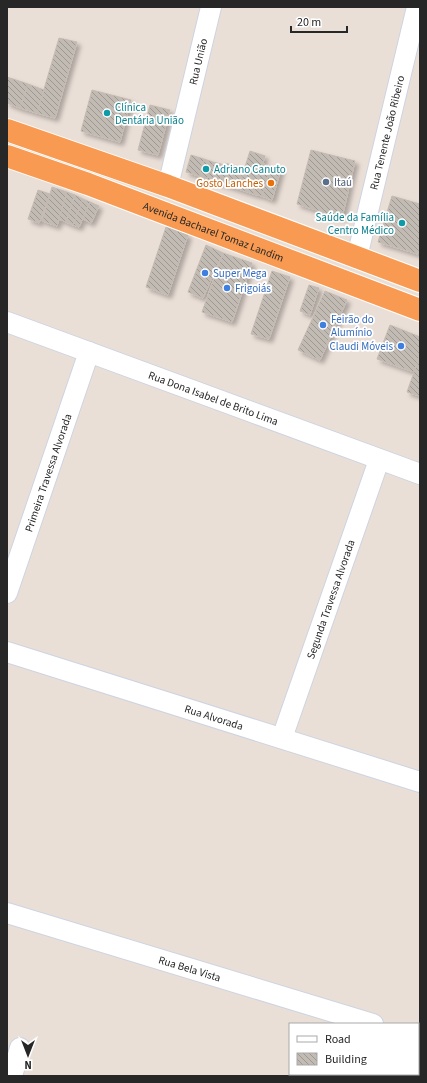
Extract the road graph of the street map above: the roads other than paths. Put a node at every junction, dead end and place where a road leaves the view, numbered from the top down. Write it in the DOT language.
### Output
graph roads {
  1 [pos="211,7"];
  2 [pos="417,7"];
  3 [pos="7,130"];
  4 [pos="7,156"];
  5 [pos="168,186"];
  6 [pos="357,257"];
  7 [pos="420,281"];
  8 [pos="420,310"];
  9 [pos="7,322"];
  10 [pos="89,352"];
  11 [pos="379,460"];
  12 [pos="420,474"];
  13 [pos="7,593"];
  14 [pos="7,652"];
  15 [pos="282,738"];
  16 [pos="420,782"];
  17 [pos="7,913"];
  18 [pos="326,1017"];
  19 [pos="366,1023"];
  20 [pos="20,1048"];
  21 [pos="12,1076"];
  1 -- 5 [label="street, Rua União"];
  2 -- 6 [label="street, Rua Tenente João Ribeiro"];
  3 -- 5 [label="highway"];
  4 -- 8 [label="highway, Avenida Bacharel Tomaz Landim"];
  5 -- 6 [label="highway"];
  6 -- 7 [label="highway"];
  9 -- 10 [label="street, Rua Dona Isabel de Brito Lima"];
  10 -- 11 [label="street, Rua Dona Isabel de Brito Lima"];
  10 -- 13 [label="street, Primeira Travessa Alvorada"];
  11 -- 12 [label="street, Rua Dona Isabel de Brito Lima"];
  11 -- 15 [label="street, Segunda Travessa Alvorada"];
  14 -- 15 [label="street, Rua Alvorada"];
  15 -- 16 [label="street, Rua Alvorada"];
  17 -- 18 [label="street, Rua Bela Vista"];
  18 -- 19 [label="street, Rua Bela Vista"];
  20 -- 21 [label="street"];
}
